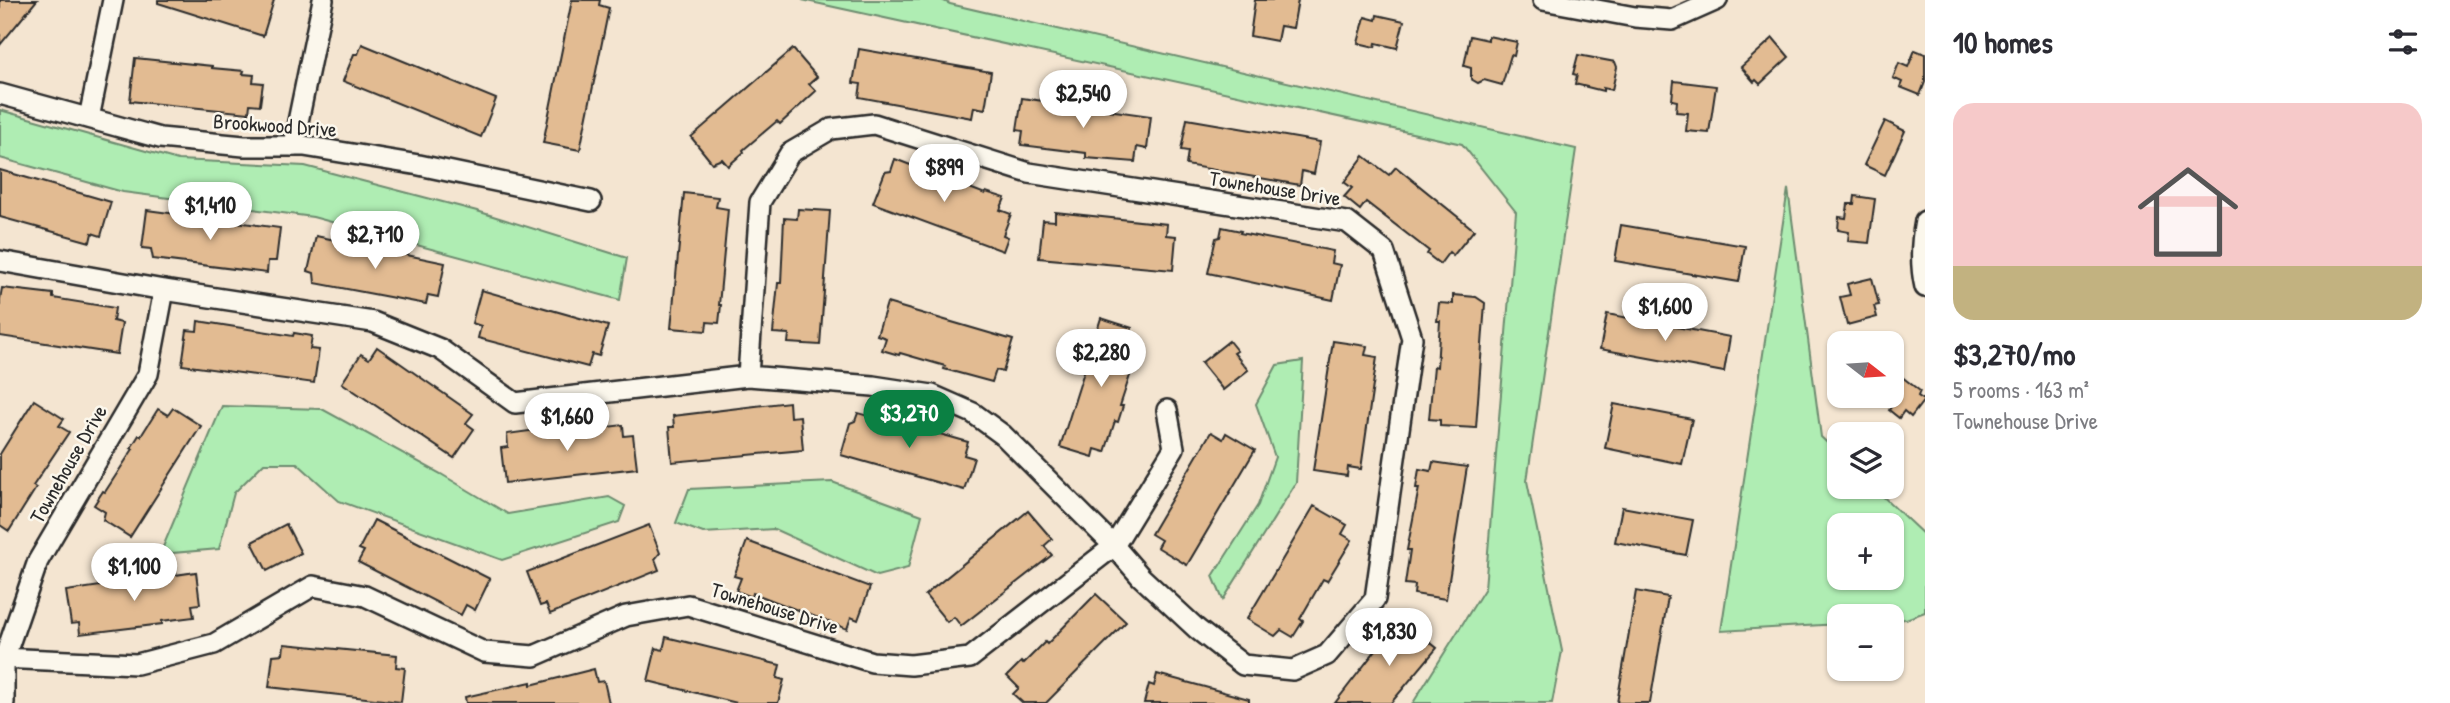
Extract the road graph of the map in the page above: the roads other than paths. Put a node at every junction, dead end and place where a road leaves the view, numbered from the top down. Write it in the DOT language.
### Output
graph roads {
  1 [pos="113,0"];
  2 [pos="323,0"];
  3 [pos="1543,0"];
  4 [pos="1717,0"];
  5 [pos="0,94"];
  6 [pos="89,118"];
  7 [pos="293,146"];
  8 [pos="591,201"];
  9 [pos="1925,221"];
  10 [pos="0,261"];
  11 [pos="1925,287"];
  12 [pos="164,290"];
  13 [pos="748,376"];
  14 [pos="1167,410"];
  15 [pos="1114,546"];
  16 [pos="2,658"];
  17 [pos="4,703"];
  1 -- 6 [label="street"];
  2 -- 7 [label="street"];
  3 -- 4 [label="street"];
  5 -- 6 [label="street, Brookwood Drive"];
  6 -- 7 [label="street, Brookwood Drive"];
  7 -- 8 [label="street, Brookwood Drive"];
  9 -- 11 [label="street"];
  10 -- 12 [label="street, Townehouse Drive"];
  12 -- 13 [label="street, Townehouse Drive"];
  12 -- 16 [label="street, Townehouse Drive"];
  13 -- 15 [label="street, Townehouse Drive"];
  13 -- 15 [label="street, Townehouse Drive"];
  14 -- 15 [label="street"];
  15 -- 16 [label="street, Townehouse Drive"];
  16 -- 17 [label="street"];
}
